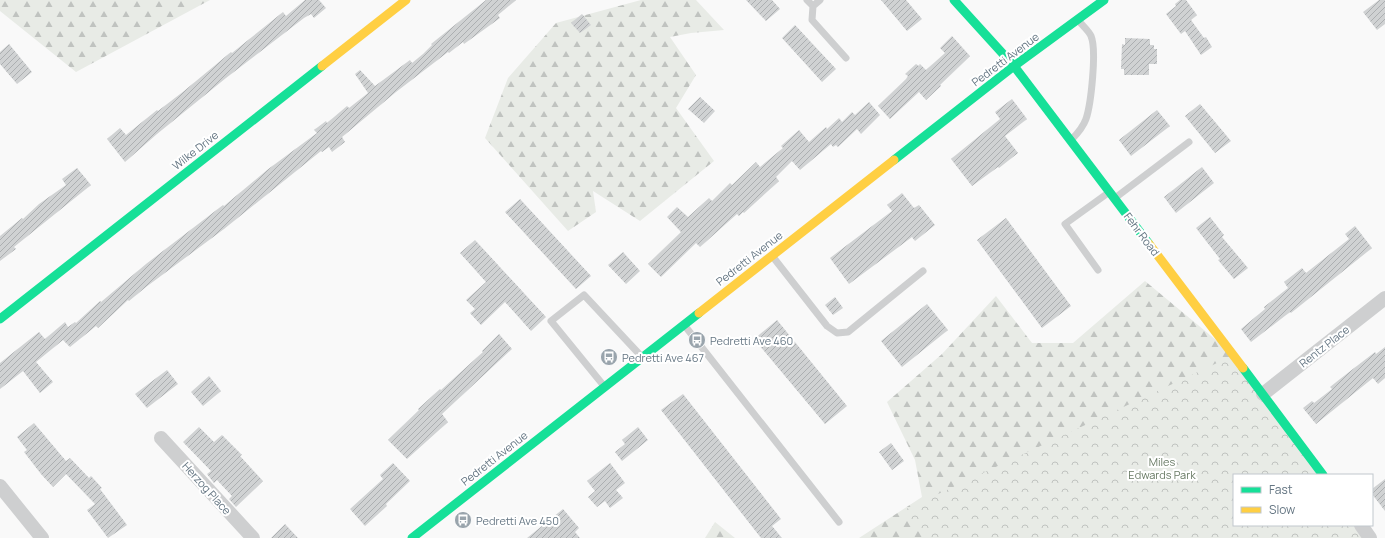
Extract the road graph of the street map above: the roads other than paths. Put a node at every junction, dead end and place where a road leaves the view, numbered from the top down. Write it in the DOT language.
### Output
graph roads {
  1 [pos="406,0"];
  2 [pos="807,0"];
  3 [pos="820,0"];
  4 [pos="954,0"];
  5 [pos="1104,0"];
  6 [pos="813,6"];
  7 [pos="1078,19"];
  8 [pos="846,58"];
  9 [pos="1014,66"];
  10 [pos="1071,141"];
  11 [pos="1189,142"];
  12 [pos="1112,195"];
  13 [pos="772,255"];
  14 [pos="923,270"];
  15 [pos="1098,270"];
  16 [pos="1385,298"];
  17 [pos="0,319"];
  18 [pos="684,324"];
  19 [pos="642,357"];
  20 [pos="604,387"];
  21 [pos="1263,394"];
  22 [pos="161,438"];
  23 [pos="1322,474"];
  24 [pos="0,486"];
  25 [pos="839,522"];
  26 [pos="1362,526"];
  27 [pos="42,538"];
  28 [pos="253,538"];
  29 [pos="412,538"];
  30 [pos="1370,538"];
  1 -- 17 [label="street, Wilke Drive"];
  2 -- 6 [label="lane"];
  3 -- 6 [label="lane"];
  4 -- 9 [label="street, Fehr Road"];
  5 -- 7 [label="street, Pedretti Avenue"];
  6 -- 8 [label="lane"];
  7 -- 9 [label="street, Pedretti Avenue"];
  7 -- 10 [label="lane"];
  9 -- 10 [label="street, Fehr Road"];
  9 -- 13 [label="street, Pedretti Avenue"];
  10 -- 12 [label="street, Fehr Road"];
  11 -- 12 [label="lane"];
  12 -- 15 [label="lane"];
  12 -- 21 [label="street, Fehr Road"];
  13 -- 14 [label="lane"];
  13 -- 18 [label="street, Pedretti Avenue"];
  16 -- 21 [label="street, Rentz Place"];
  18 -- 19 [label="street, Pedretti Avenue"];
  18 -- 25 [label="lane"];
  19 -- 20 [label="street, Pedretti Avenue"];
  19 -- 20 [label="lane"];
  20 -- 29 [label="street, Pedretti Avenue"];
  21 -- 23 [label="street, Fehr Road"];
  22 -- 28 [label="street, Herzog Place"];
  24 -- 27 [label="street"];
  26 -- 30 [label="street"];
}
